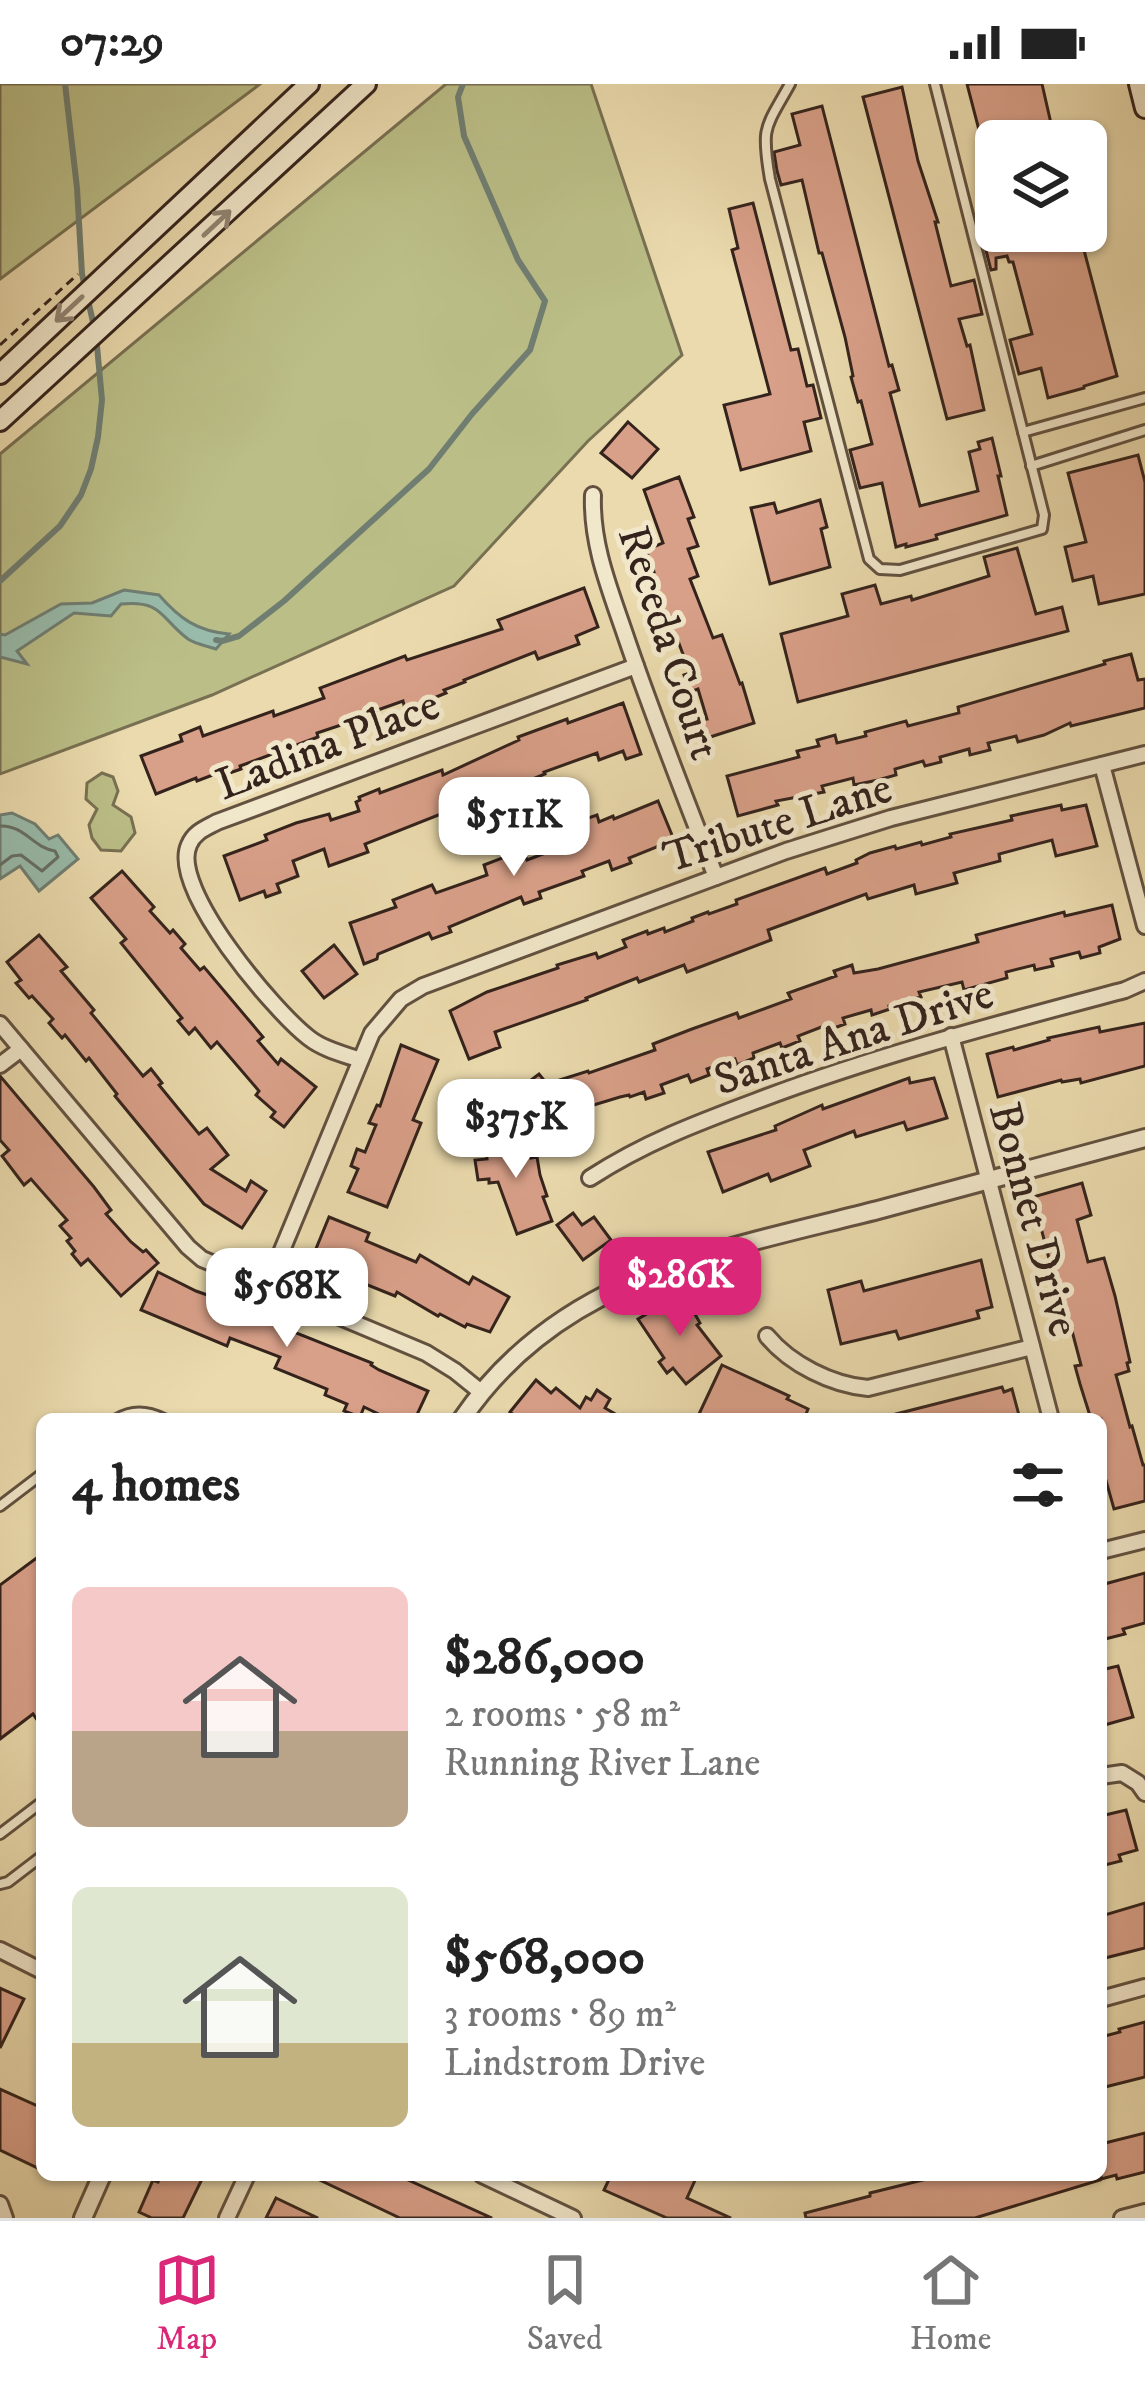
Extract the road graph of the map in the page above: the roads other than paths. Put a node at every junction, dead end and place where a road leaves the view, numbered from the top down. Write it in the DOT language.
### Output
graph roads {
  1 [pos="309,84"];
  2 [pos="366,84"];
  3 [pos="790,84"];
  4 [pos="935,84"];
  5 [pos="1139,84"];
  6 [pos="1145,108"];
  7 [pos="0,374"];
  8 [pos="1145,398"];
  9 [pos="0,422"];
  10 [pos="1145,430"];
  11 [pos="1023,432"];
  12 [pos="1031,466"];
  13 [pos="592,495"];
  14 [pos="636,666"];
  15 [pos="1145,754"];
  16 [pos="1102,765"];
  17 [pos="716,877"];
  18 [pos="1145,926"];
  19 [pos="1145,981"];
  20 [pos="0,1024"];
  21 [pos="951,1036"];
  22 [pos="21,1049"];
  23 [pos="360,1060"];
  24 [pos="0,1065"];
  25 [pos="1145,1138"];
  26 [pos="590,1178"];
  27 [pos="989,1181"];
  28 [pos="268,1284"];
  29 [pos="767,1336"];
  30 [pos="1032,1348"];
  31 [pos="481,1392"];
  32 [pos="467,1413"];
  33 [pos="1049,1413"];
  34 [pos="36,1478"];
  35 [pos="0,1505"];
  36 [pos="1145,1540"];
  37 [pos="1107,1550"];
  38 [pos="1107,1775"];
  39 [pos="1145,1793"];
  40 [pos="36,1807"];
  41 [pos="0,1834"];
  42 [pos="36,1861"];
  43 [pos="0,1884"];
  44 [pos="0,1950"];
  45 [pos="36,1968"];
  46 [pos="1145,1987"];
  47 [pos="1107,1997"];
  48 [pos="99,2181"];
  49 [pos="244,2181"];
  50 [pos="496,2181"];
  51 [pos="0,2204"];
  52 [pos="1145,2212"];
  53 [pos="5,2218"];
  54 [pos="82,2218"];
  55 [pos="227,2218"];
  56 [pos="573,2218"];
  57 [pos="1122,2218"];
  1 -- 7 [label="main road, one-way"];
  9 -- 2 [label="main road, one-way"];
  3 -- 12 [label="lane"];
  4 -- 11 [label="lane"];
  5 -- 6 [label="main road"];
  8 -- 11 [label="lane"];
  10 -- 12 [label="lane"];
  11 -- 12 [label="lane"];
  13 -- 14 [label="street, Receda Court"];
  14 -- 17 [label="street, Receda Court"];
  14 -- 23 [label="street, Ladina Place"];
  15 -- 16 [label="street, Tribute Lane"];
  16 -- 17 [label="street, Tribute Lane"];
  16 -- 18 [label="street"];
  17 -- 23 [label="street, Tribute Lane"];
  19 -- 21 [label="street, Santa Ana Drive"];
  20 -- 22 [label="street"];
  21 -- 26 [label="street, Santa Ana Drive"];
  21 -- 27 [label="street, Bonnet Drive"];
  22 -- 24 [label="street"];
  22 -- 28 [label="street"];
  23 -- 28 [label="street, Tribute Lane"];
  25 -- 27 [label="street"];
  27 -- 30 [label="street, Bonnet Drive"];
  27 -- 31 [label="street"];
  28 -- 31 [label="street"];
  29 -- 30 [label="street"];
  30 -- 33 [label="street, Bonnet Drive"];
  31 -- 32 [label="street"];
  34 -- 35 [label="lane"];
  36 -- 37 [label="street"];
  38 -- 39 [label="street"];
  40 -- 41 [label="lane"];
  42 -- 43 [label="lane"];
  44 -- 45 [label="street"];
  46 -- 47 [label="street"];
  48 -- 54 [label="street"];
  49 -- 55 [label="street"];
  50 -- 56 [label="street"];
  51 -- 53 [label="street"];
  52 -- 57 [label="street"];
}
